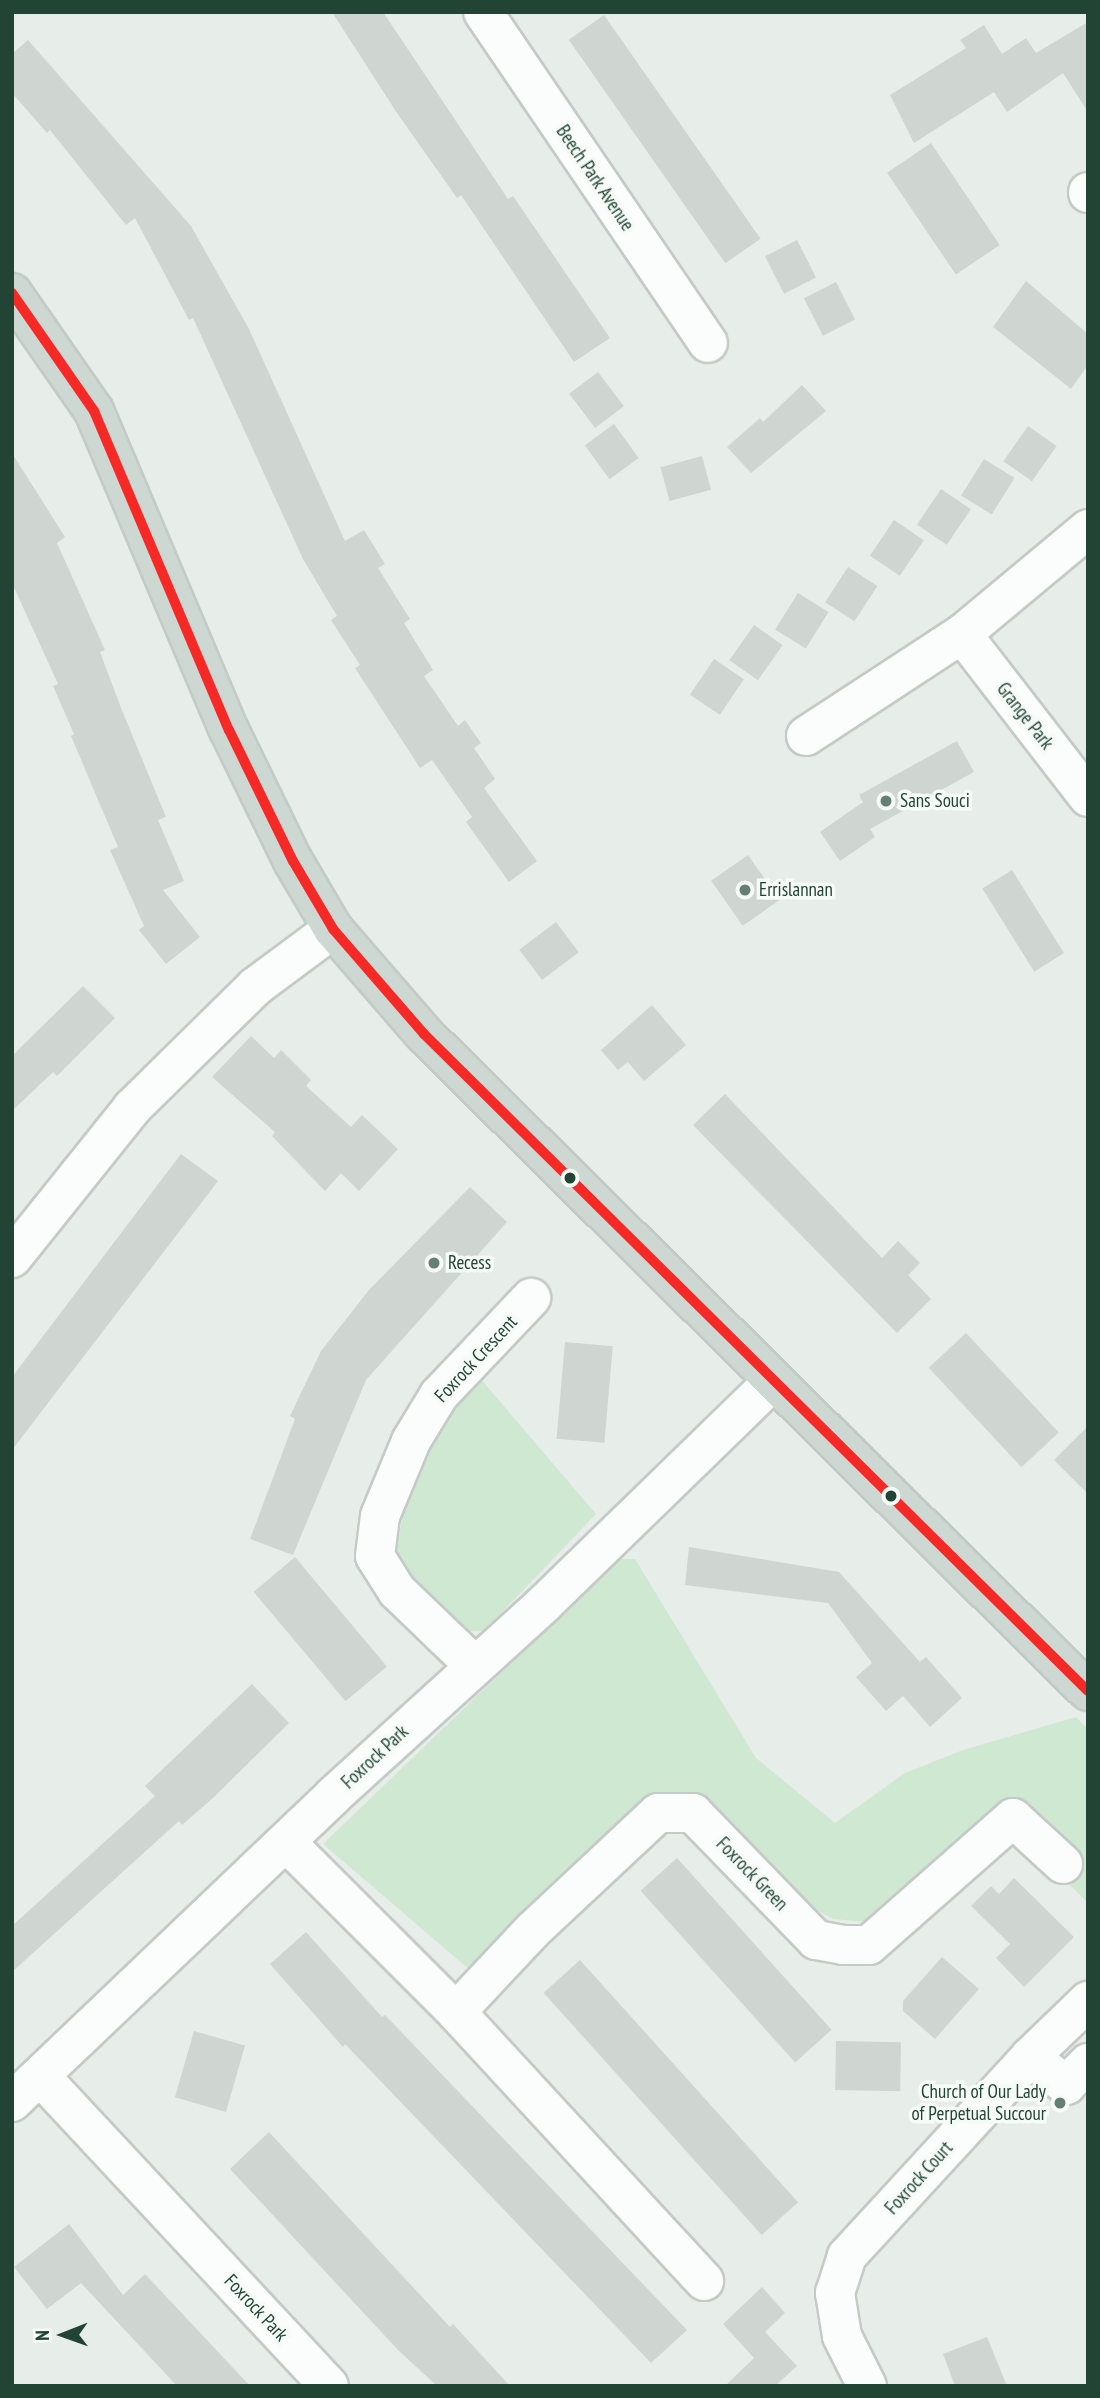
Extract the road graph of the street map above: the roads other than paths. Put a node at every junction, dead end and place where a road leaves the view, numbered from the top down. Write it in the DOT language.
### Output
graph roads {
  1 [pos="483,12"];
  2 [pos="12,293"];
  3 [pos="708,343"];
  4 [pos="1088,529"];
  5 [pos="962,634"];
  6 [pos="806,736"];
  7 [pos="1088,797"];
  8 [pos="333,929"];
  9 [pos="12,1258"];
  10 [pos="531,1298"];
  11 [pos="772,1381"];
  12 [pos="475,1666"];
  13 [pos="1088,1691"];
  14 [pos="286,1842"];
  15 [pos="1063,1864"];
  16 [pos="1088,2001"];
  17 [pos="456,2012"];
  18 [pos="1030,2057"];
  19 [pos="1088,2063"];
  20 [pos="41,2077"];
  21 [pos="12,2102"];
  22 [pos="704,2281"];
  23 [pos="329,2386"];
  24 [pos="867,2386"];
  1 -- 3 [label="street, Beech Park Avenue"];
  2 -- 8 [label="main road"];
  4 -- 5 [label="street"];
  5 -- 6 [label="street"];
  5 -- 7 [label="street, Grange Park"];
  8 -- 9 [label="street"];
  8 -- 11 [label="main road"];
  10 -- 12 [label="street, Foxrock Crescent"];
  11 -- 12 [label="street, Foxrock Park"];
  11 -- 13 [label="main road"];
  12 -- 14 [label="street, Foxrock Park"];
  14 -- 17 [label="street"];
  14 -- 20 [label="street, Foxrock Park"];
  15 -- 17 [label="street, Foxrock Green"];
  16 -- 18 [label="street, Foxrock Court"];
  17 -- 22 [label="street"];
  18 -- 19 [label="street"];
  18 -- 24 [label="street, Foxrock Court"];
  20 -- 21 [label="street, Foxrock Park"];
  20 -- 23 [label="street, Foxrock Park"];
}
